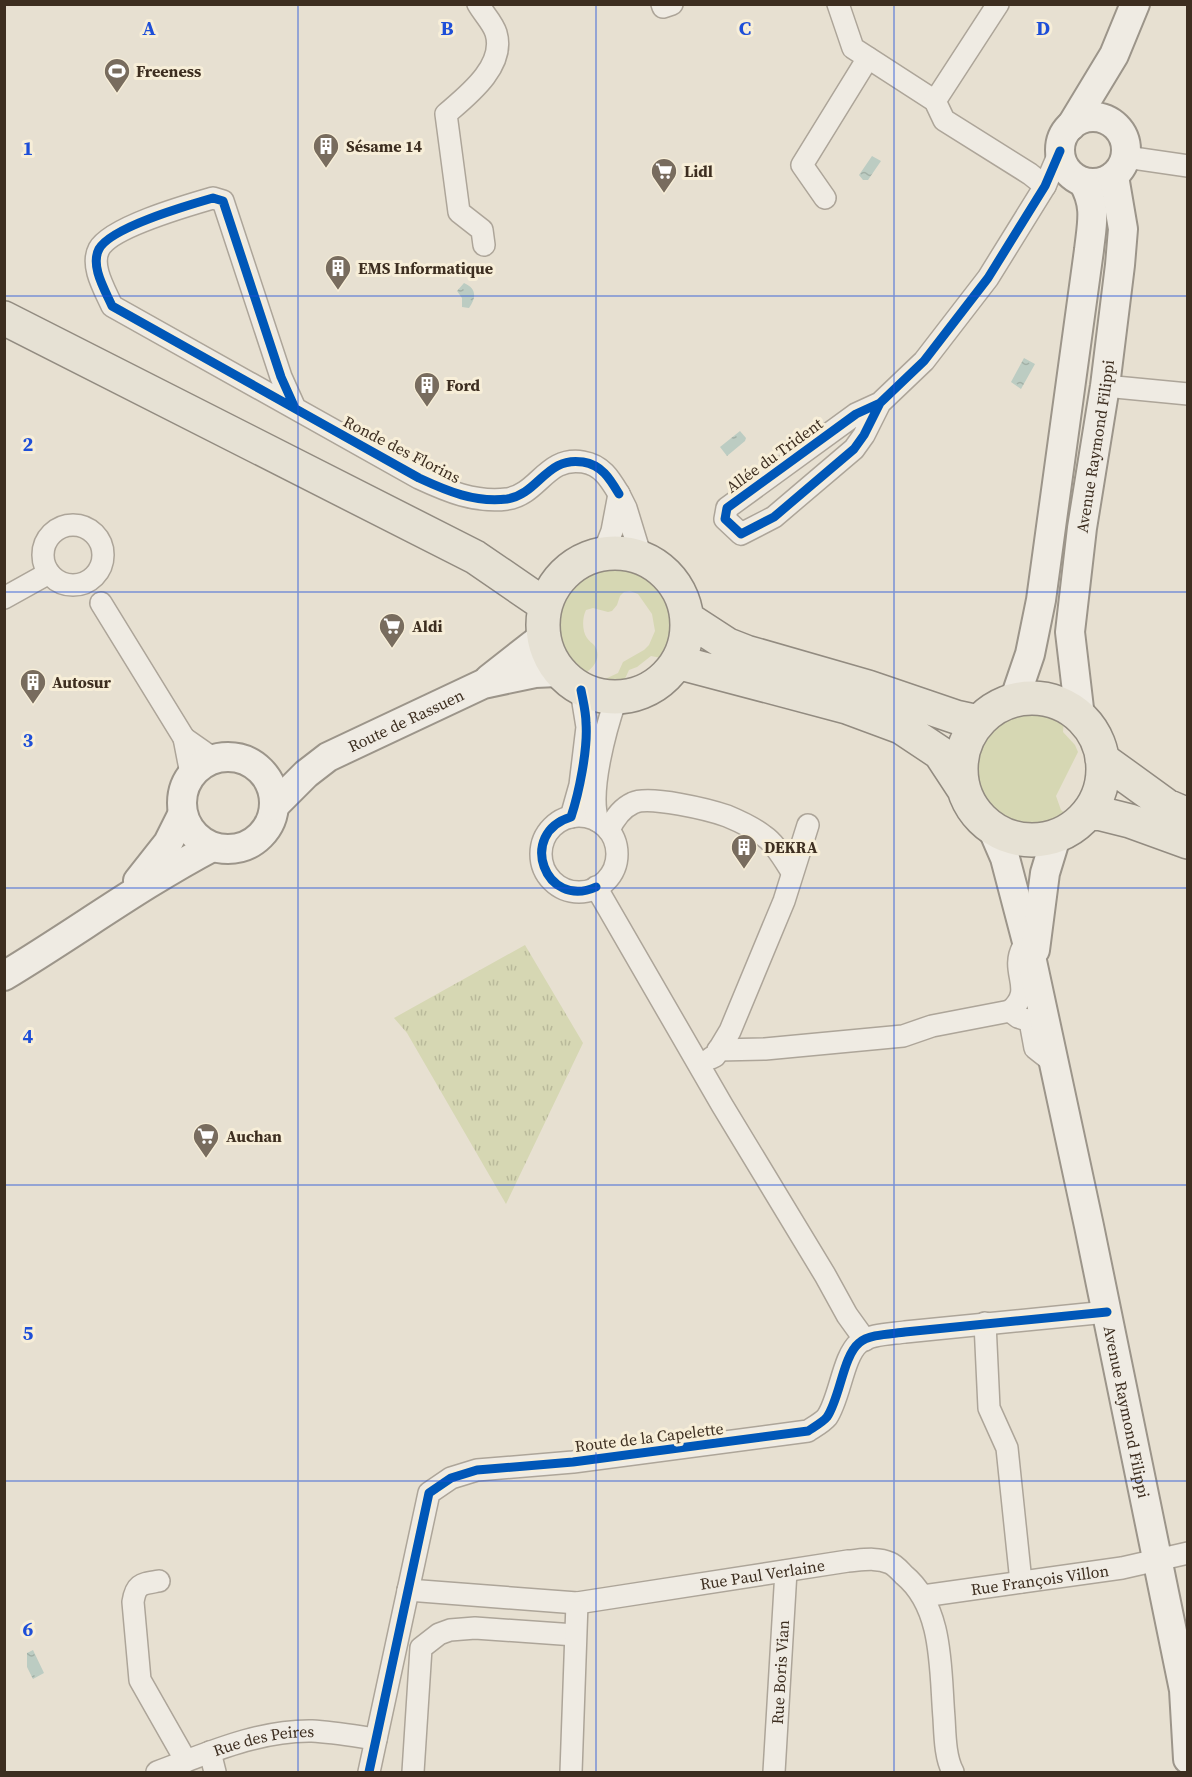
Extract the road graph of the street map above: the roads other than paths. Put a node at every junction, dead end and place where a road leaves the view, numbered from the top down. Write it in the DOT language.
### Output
graph roads {
  1 [pos="478,4"];
  2 [pos="662,4"];
  3 [pos="672,4"];
  4 [pos="838,4"];
  5 [pos="999,4"];
  6 [pos="1135,4"];
  7 [pos="1114,55"];
  8 [pos="868,58"];
  9 [pos="934,101"];
  10 [pos="1115,125"];
  11 [pos="1065,138"];
  12 [pos="1120,166"];
  13 [pos="1188,166"];
  14 [pos="1079,180"];
  15 [pos="1045,186"];
  16 [pos="825,198"];
  17 [pos="484,245"];
  18 [pos="4,318"];
  19 [pos="1105,386"];
  20 [pos="1188,394"];
  21 [pos="880,403"];
  22 [pos="294,406"];
  23 [pos="619,494"];
  24 [pos="603,554"];
  25 [pos="641,556"];
  26 [pos="475,557"];
  27 [pos="564,572"];
  28 [pos="49,573"];
  29 [pos="88,579"];
  30 [pos="4,598"];
  31 [pos="688,619"];
  32 [pos="544,621"];
  33 [pos="677,662"];
  34 [pos="569,681"];
  35 [pos="483,684"];
  36 [pos="616,699"];
  37 [pos="1014,700"];
  38 [pos="1080,717"];
  39 [pos="979,722"];
  40 [pos="328,757"];
  41 [pos="1102,759"];
  42 [pos="256,766"];
  43 [pos="202,767"];
  44 [pos="963,788"];
  45 [pos="274,806"];
  46 [pos="1090,812"];
  47 [pos="182,815"];
  48 [pos="1188,815"];
  49 [pos="571,817"];
  50 [pos="603,825"];
  51 [pos="808,825"];
  52 [pos="992,828"];
  53 [pos="1056,837"];
  54 [pos="1188,842"];
  55 [pos="212,847"];
  56 [pos="792,872"];
  57 [pos="596,887"];
  58 [pos="119,903"];
  59 [pos="1030,951"];
  60 [pos="4,976"];
  61 [pos="1010,1011"];
  62 [pos="718,1050"];
  63 [pos="1054,1063"];
  64 [pos="699,1065"];
  65 [pos="1107,1312"];
  66 [pos="984,1323"];
  67 [pos="865,1340"];
  68 [pos="1188,1553"];
  69 [pos="1157,1561"];
  70 [pos="786,1571"];
  71 [pos="159,1581"];
  72 [pos="1022,1582"];
  73 [pos="408,1590"];
  74 [pos="923,1596"];
  75 [pos="577,1603"];
  76 [pos="575,1635"];
  77 [pos="376,1739"];
  78 [pos="210,1752"];
  79 [pos="1188,1760"];
  80 [pos="186,1761"];
  81 [pos="157,1773"];
  82 [pos="215,1773"];
  83 [pos="369,1773"];
  84 [pos="413,1773"];
  85 [pos="570,1773"];
  86 [pos="774,1773"];
  87 [pos="953,1773"];
  88 [pos="1185,1773"];
  1 -- 17 [label="street"];
  2 -- 3 [label="street"];
  4 -- 8 [label="street"];
  5 -- 9 [label="street"];
  6 -- 7 [label="main road"];
  7 -- 10 [label="main road"];
  7 -- 11 [label="main road"];
  8 -- 9 [label="street"];
  8 -- 16 [label="street"];
  9 -- 15 [label="street"];
  10 -- 11 [label="main road"];
  10 -- 12 [label="main road"];
  11 -- 14 [label="main road"];
  11 -- 15 [label="street, Allée du Trident"];
  12 -- 13 [label="street"];
  12 -- 14 [label="main road"];
  12 -- 19 [label="main road, Avenue Raymond Filippi"];
  14 -- 15 [label="street"];
  14 -- 37 [label="main road, Avenue Raymond Filippi"];
  15 -- 21 [label="street, Allée du Trident"];
  18 -- 26 [label="main road"];
  19 -- 20 [label="street"];
  19 -- 38 [label="main road, Avenue Raymond Filippi"];
  21 -- 21 [label="street, Allée du Trident"];
  22 -- 22 [label="street, Ronde des Florins"];
  22 -- 23 [label="street, Ronde des Florins"];
  23 -- 24 [label="street"];
  23 -- 25 [label="street, Ronde des Florins"];
  24 -- 25 [label="main road"];
  24 -- 27 [label="main road"];
  25 -- 31 [label="main road"];
  26 -- 27 [label="main road"];
  26 -- 32 [label="main road"];
  27 -- 32 [label="main road"];
  28 -- 29 [label="street"];
  28 -- 29 [label="street"];
  28 -- 30 [label="street"];
  29 -- 43 [label="street"];
  31 -- 33 [label="main road"];
  31 -- 39 [label="main road"];
  32 -- 34 [label="main road"];
  32 -- 35 [label="main road, Route de Rassuen"];
  33 -- 36 [label="main road"];
  33 -- 44 [label="main road"];
  34 -- 35 [label="main road, Route de Rassuen"];
  34 -- 36 [label="main road"];
  34 -- 49 [label="street"];
  35 -- 40 [label="main road, Route de Rassuen"];
  36 -- 50 [label="street"];
  37 -- 38 [label="main road"];
  37 -- 39 [label="main road"];
  38 -- 41 [label="main road"];
  39 -- 44 [label="main road"];
  40 -- 42 [label="main road, Route de Rassuen"];
  40 -- 45 [label="main road, Route de Rassuen"];
  41 -- 46 [label="main road"];
  41 -- 48 [label="main road"];
  42 -- 43 [label="main road"];
  42 -- 45 [label="main road"];
  43 -- 47 [label="main road"];
  44 -- 52 [label="main road"];
  45 -- 55 [label="main road"];
  46 -- 53 [label="main road"];
  46 -- 54 [label="main road"];
  47 -- 55 [label="main road"];
  47 -- 58 [label="main road"];
  49 -- 50 [label="street"];
  49 -- 57 [label="street"];
  50 -- 56 [label="street"];
  50 -- 57 [label="street"];
  51 -- 56 [label="street"];
  52 -- 53 [label="main road"];
  52 -- 59 [label="main road, Avenue Raymond Filippi"];
  53 -- 59 [label="main road, Avenue Raymond Filippi"];
  55 -- 58 [label="main road"];
  56 -- 62 [label="street"];
  57 -- 64 [label="street"];
  58 -- 60 [label="main road"];
  59 -- 61 [label="street"];
  59 -- 63 [label="main road, Avenue Raymond Filippi"];
  61 -- 62 [label="street"];
  61 -- 63 [label="street"];
  62 -- 64 [label="street"];
  63 -- 65 [label="main road, Avenue Raymond Filippi"];
  64 -- 67 [label="street"];
  65 -- 66 [label="street"];
  65 -- 69 [label="main road, Avenue Raymond Filippi"];
  66 -- 67 [label="street"];
  66 -- 72 [label="street"];
  67 -- 73 [label="street, Route de la Capelette"];
  68 -- 69 [label="street, Rue François Villon"];
  69 -- 72 [label="street, Rue François Villon"];
  69 -- 79 [label="main road, Avenue Raymond Filippi"];
  70 -- 74 [label="street, Rue Paul Verlaine"];
  70 -- 75 [label="street, Rue Paul Verlaine"];
  70 -- 86 [label="street, Rue Boris Vian"];
  71 -- 80 [label="street"];
  72 -- 74 [label="street, Rue François Villon"];
  73 -- 75 [label="street, Rue Paul Verlaine"];
  73 -- 77 [label="street, Route de la Capelette"];
  74 -- 87 [label="street, Rue Paul Verlaine"];
  75 -- 76 [label="street"];
  76 -- 84 [label="street"];
  76 -- 85 [label="street"];
  77 -- 78 [label="street, Rue des Peires"];
  77 -- 83 [label="street, Route de la Capelette"];
  78 -- 80 [label="street, Rue des Peires"];
  78 -- 82 [label="street"];
  79 -- 88 [label="main road, Avenue Raymond Filippi"];
  80 -- 81 [label="street, Rue des Peires"];
}
